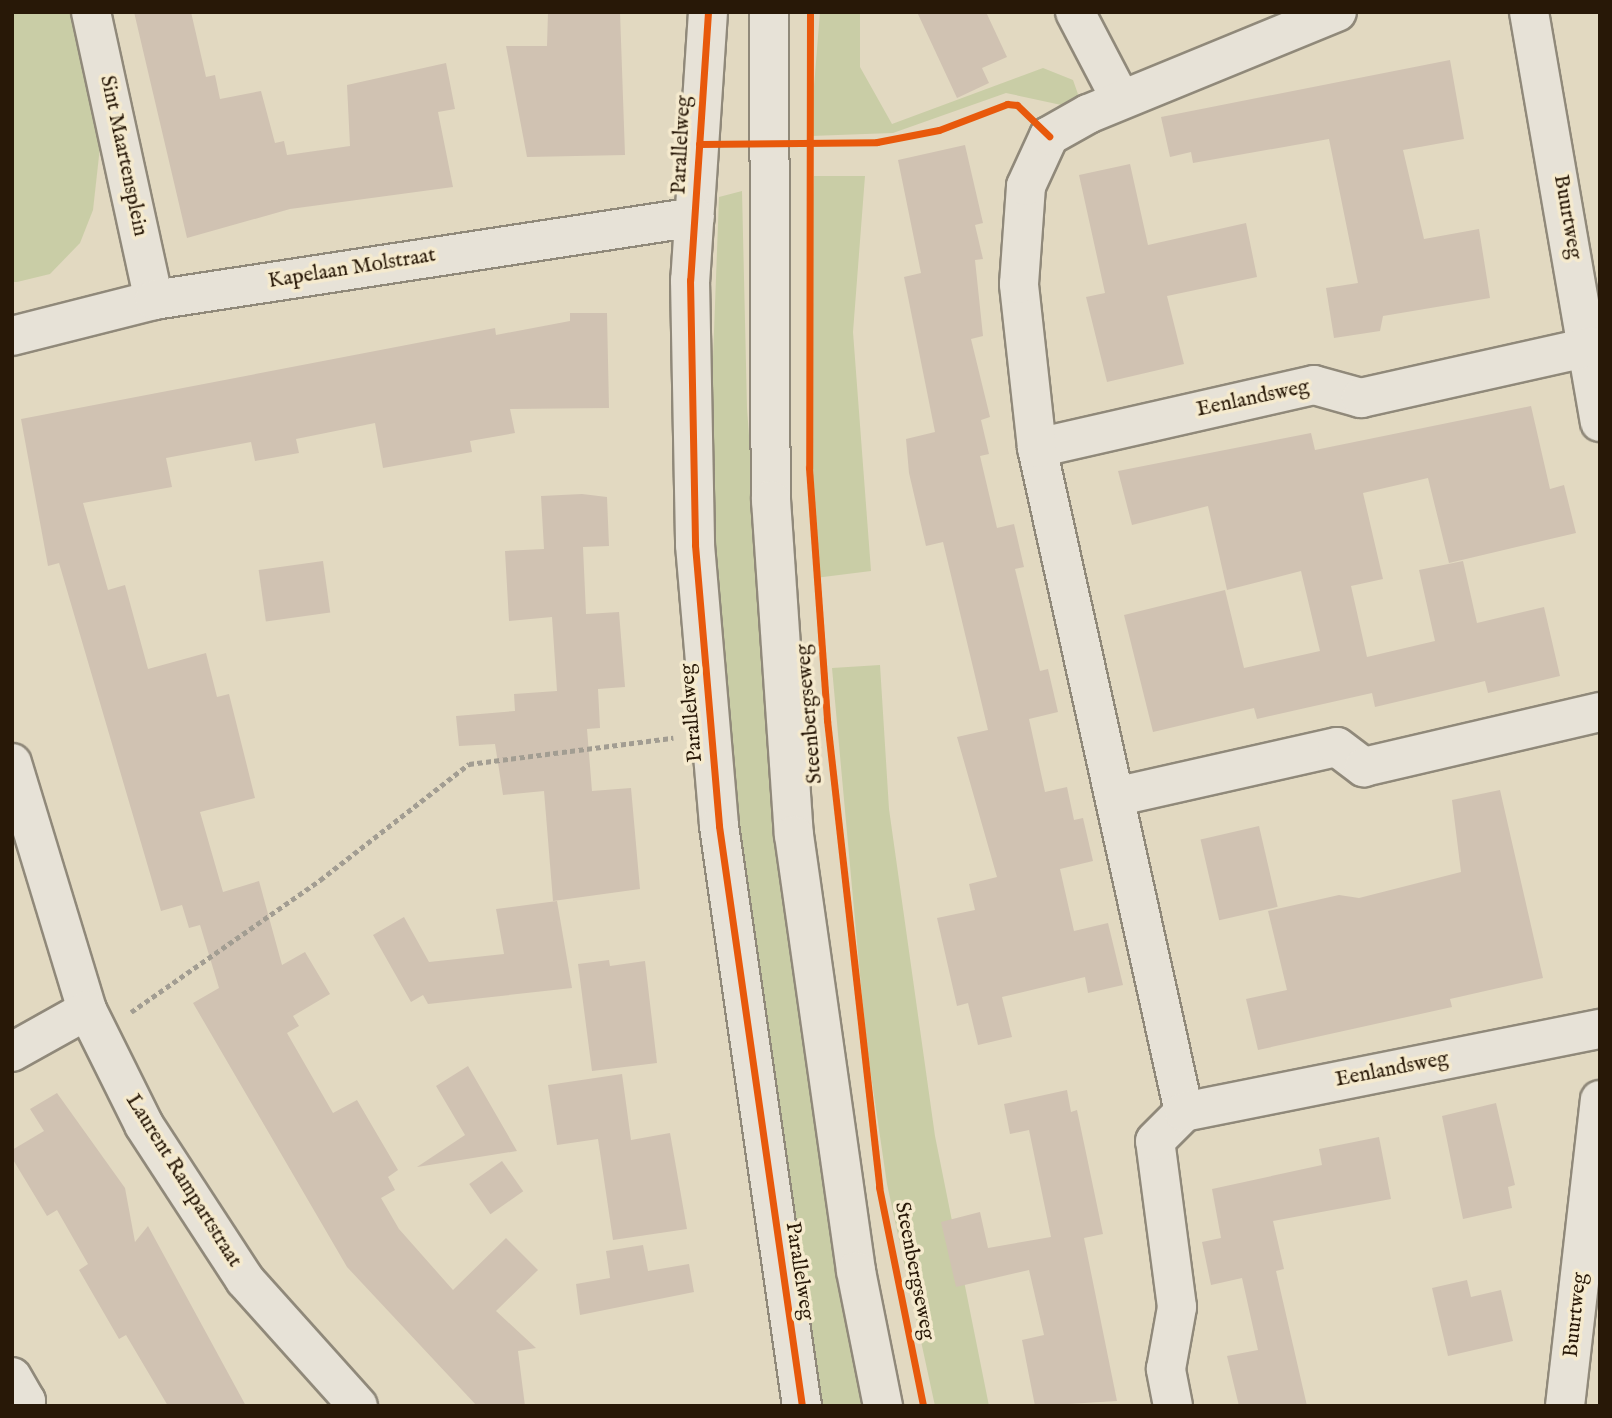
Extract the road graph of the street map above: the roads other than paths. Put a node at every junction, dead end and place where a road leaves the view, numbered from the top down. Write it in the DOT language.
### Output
graph roads {
  1 [pos="91,12"];
  2 [pos="708,12"];
  3 [pos="769,12"];
  4 [pos="1076,12"];
  5 [pos="1337,12"];
  6 [pos="1529,12"];
  7 [pos="1120,98"];
  8 [pos="695,217"];
  9 [pos="154,300"];
  10 [pos="12,336"];
  11 [pos="1590,347"];
  12 [pos="1600,422"];
  13 [pos="1037,448"];
  14 [pos="1600,712"];
  15 [pos="12,764"];
  16 [pos="1119,796"];
  17 [pos="93,1022"];
  18 [pos="1600,1029"];
  19 [pos="12,1052"];
  20 [pos="1600,1100"];
  21 [pos="1184,1112"];
  22 [pos="12,1377"];
  23 [pos="17,1406"];
  24 [pos="358,1406"];
  25 [pos="802,1406"];
  26 [pos="883,1406"];
  27 [pos="1173,1406"];
  28 [pos="1565,1406"];
  1 -- 9 [label="street, Sint Maartensplein"];
  2 -- 8 [label="street, Parallelweg"];
  3 -- 26 [label="street, Steenbergseweg"];
  4 -- 7 [label="street"];
  5 -- 7 [label="street"];
  6 -- 11 [label="street, Buurtweg"];
  7 -- 13 [label="street"];
  8 -- 9 [label="street, Kapelaan Molstraat"];
  8 -- 25 [label="street, Parallelweg"];
  9 -- 10 [label="street, Kapelaan Molstraat"];
  11 -- 12 [label="street, Buurtweg"];
  11 -- 13 [label="street, Eenlandsweg"];
  13 -- 16 [label="street"];
  14 -- 16 [label="street"];
  15 -- 17 [label="street, Laurent Rampartstraat"];
  16 -- 21 [label="street"];
  17 -- 19 [label="street"];
  17 -- 24 [label="street, Laurent Rampartstraat"];
  18 -- 21 [label="street, Eenlandsweg"];
  20 -- 28 [label="street, Buurtweg"];
  21 -- 27 [label="street"];
  22 -- 23 [label="street"];
}
